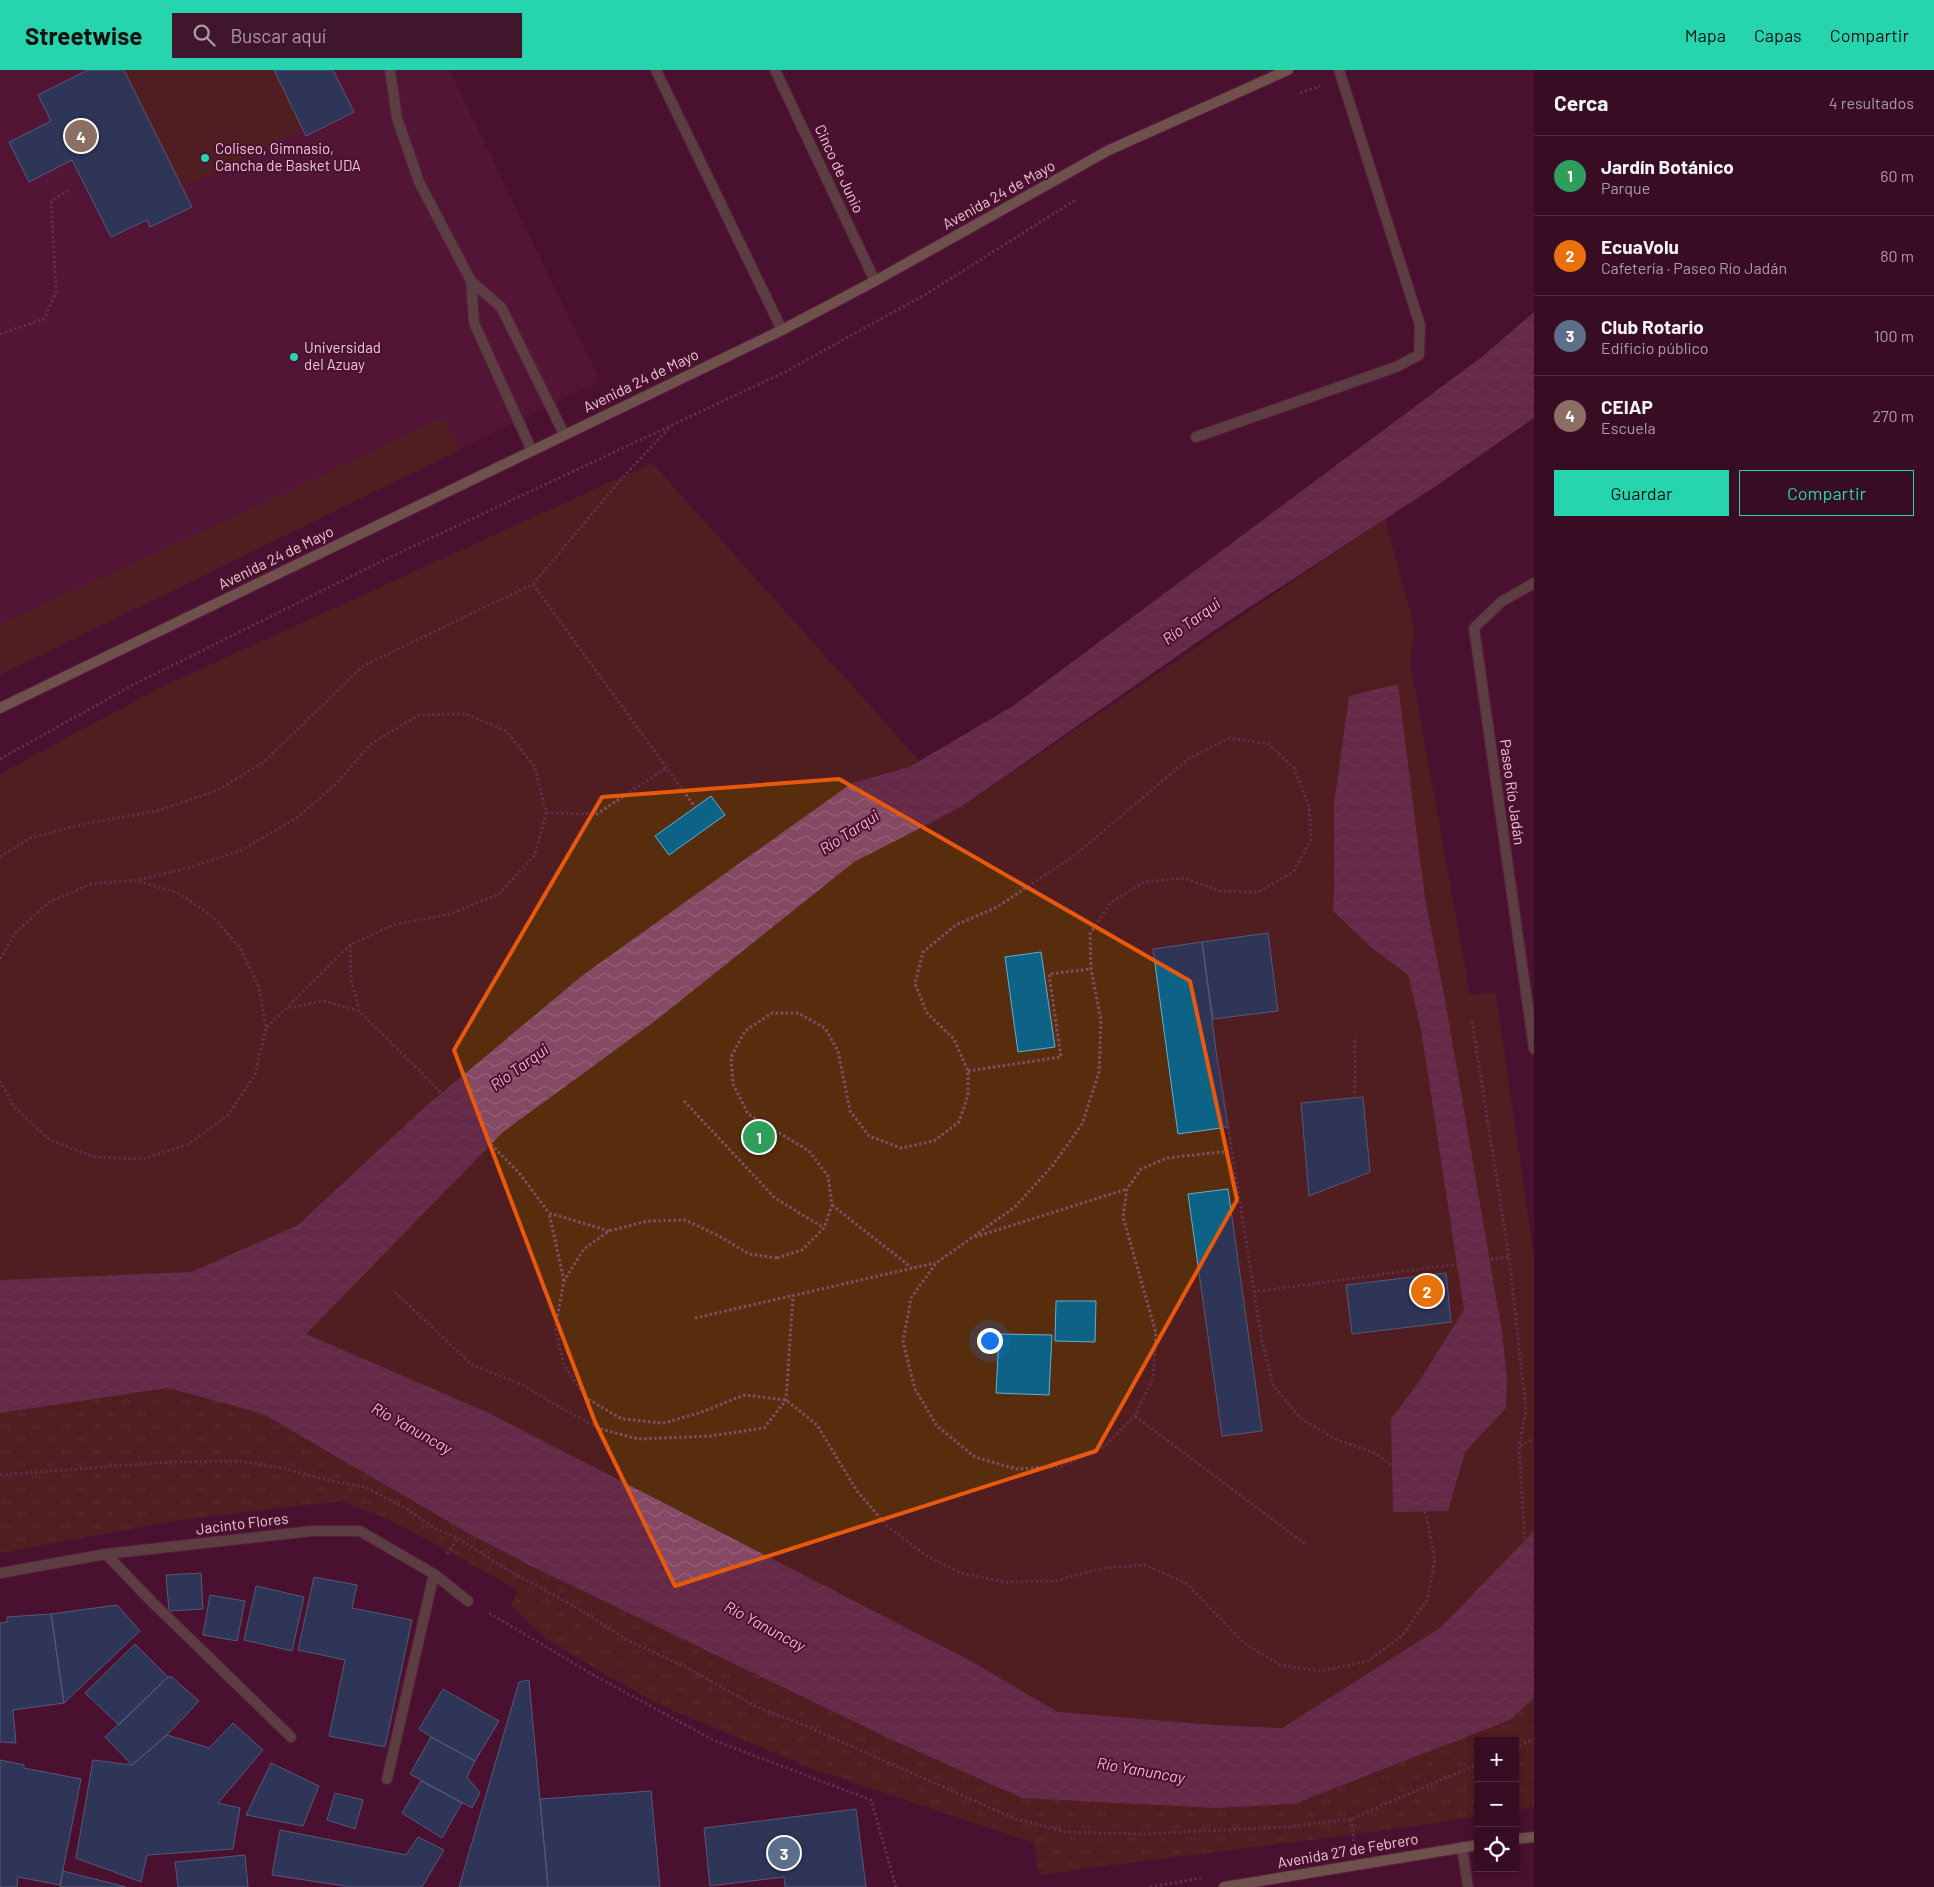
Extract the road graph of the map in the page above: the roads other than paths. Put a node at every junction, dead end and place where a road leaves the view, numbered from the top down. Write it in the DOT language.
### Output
graph roads {
  1 [pos="390,70"];
  2 [pos="656,70"];
  3 [pos="776,70"];
  4 [pos="1288,70"];
  5 [pos="1340,74"];
  6 [pos="471,281"];
  7 [pos="875,281"];
  8 [pos="782,330"];
  9 [pos="564,434"];
  10 [pos="1196,437"];
  11 [pos="532,451"];
  12 [pos="1534,583"];
  13 [pos="0,708"];
  14 [pos="1534,1049"];
  15 [pos="106,1554"];
  16 [pos="0,1573"];
  17 [pos="434,1574"];
  18 [pos="468,1601"];
  19 [pos="291,1737"];
  20 [pos="387,1779"];
  21 [pos="1534,1837"];
  22 [pos="1519,1839"];
  23 [pos="1474,1846"];
  24 [pos="1462,1847"];
  25 [pos="1279,1882"];
  26 [pos="1224,1887"];
  27 [pos="1468,1887"];
  1 -- 6 [label="street"];
  2 -- 8 [label="street"];
  3 -- 7 [label="street, Cinco de Junio"];
  4 -- 7 [label="main road, Avenida 24 de Mayo"];
  5 -- 10 [label="street"];
  6 -- 9 [label="street"];
  6 -- 11 [label="street"];
  7 -- 8 [label="main road, Avenida 24 de Mayo"];
  8 -- 9 [label="main road, Avenida 24 de Mayo"];
  9 -- 11 [label="main road, Avenida 24 de Mayo"];
  11 -- 13 [label="main road, Avenida 24 de Mayo"];
  12 -- 14 [label="street, Paseo Río Jadán"];
  15 -- 16 [label="street, Jacinto Flores"];
  15 -- 17 [label="street, Jacinto Flores"];
  15 -- 19 [label="street"];
  17 -- 18 [label="street, Jacinto Flores"];
  17 -- 20 [label="street"];
  21 -- 22 [label="main road"];
  23 -- 24 [label="main road, Avenida 27 de Febrero"];
  24 -- 25 [label="main road, Avenida 27 de Febrero"];
  24 -- 27 [label="street"];
  25 -- 26 [label="main road, Avenida 27 de Febrero"];
}
